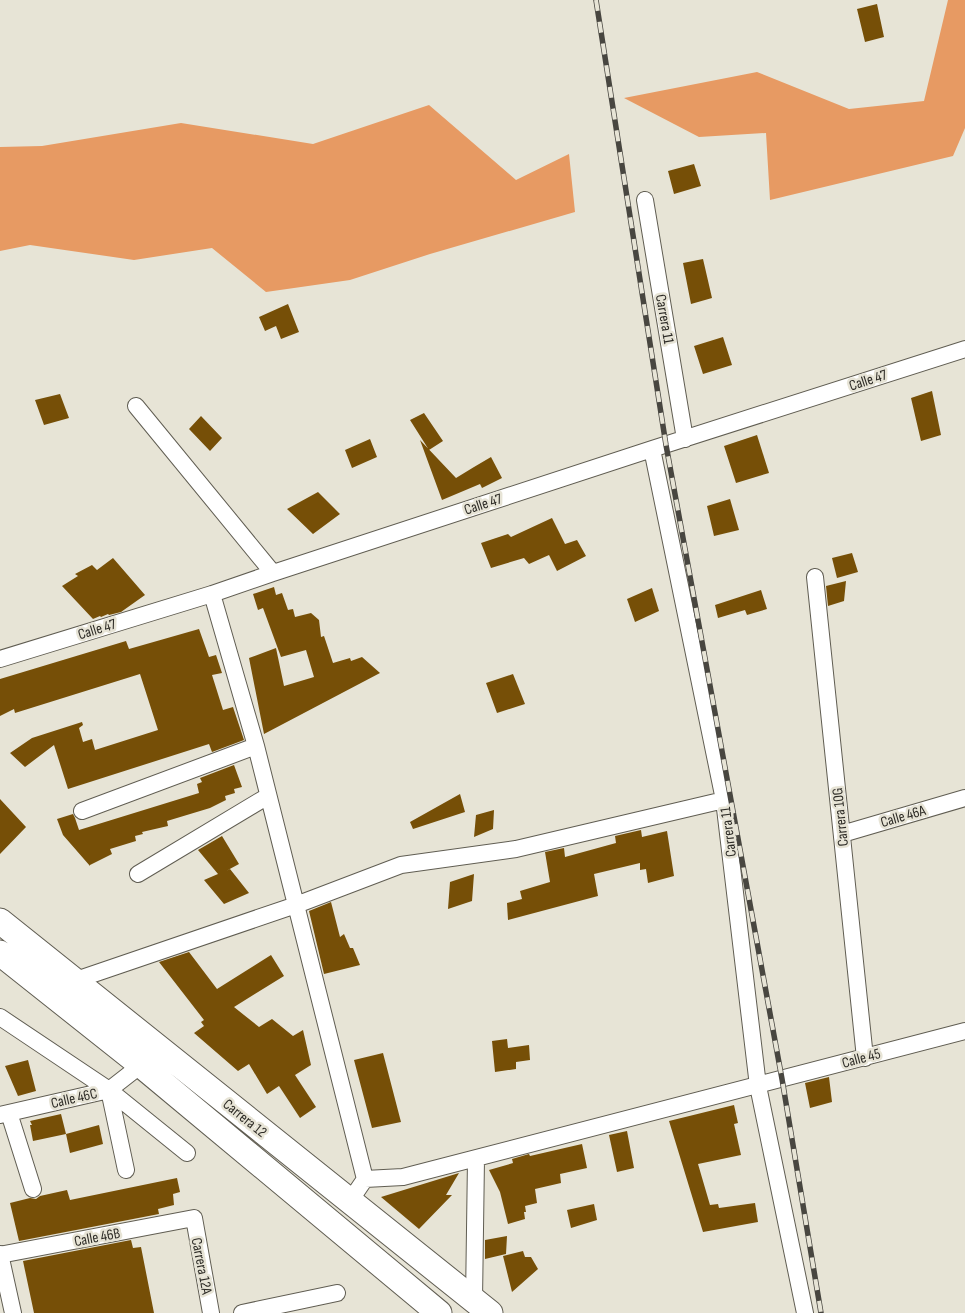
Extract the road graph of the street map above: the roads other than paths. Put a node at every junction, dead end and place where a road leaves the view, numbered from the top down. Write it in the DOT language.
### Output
graph roads {
  1 [pos="645,200"];
  2 [pos="965,349"];
  3 [pos="136,406"];
  4 [pos="685,439"];
  5 [pos="652,449"];
  6 [pos="273,573"];
  7 [pos="816,577"];
  8 [pos="212,594"];
  9 [pos="0,658"];
  10 [pos="256,746"];
  11 [pos="268,796"];
  12 [pos="965,798"];
  13 [pos="724,800"];
  14 [pos="82,811"];
  15 [pos="842,834"];
  16 [pos="138,874"];
  17 [pos="296,905"];
  18 [pos="0,922"];
  19 [pos="0,953"];
  20 [pos="73,981"];
  21 [pos="0,1017"];
  22 [pos="965,1031"];
  23 [pos="865,1058"];
  24 [pos="141,1065"];
  25 [pos="758,1086"];
  26 [pos="109,1090"];
  27 [pos="4,1114"];
  28 [pos="187,1153"];
  29 [pos="476,1159"];
  30 [pos="126,1170"];
  31 [pos="364,1180"];
  32 [pos="33,1189"];
  33 [pos="350,1201"];
  34 [pos="194,1218"];
  35 [pos="0,1255"];
  36 [pos="337,1293"];
  37 [pos="482,1306"];
  38 [pos="13,1313"];
  39 [pos="211,1313"];
  40 [pos="242,1313"];
  41 [pos="439,1313"];
  42 [pos="804,1313"];
  1 -- 4 [label="street, Carrera 11"];
  2 -- 4 [label="street, Calle 47"];
  3 -- 6 [label="street"];
  4 -- 5 [label="street, Calle 47"];
  5 -- 6 [label="street, Calle 47"];
  5 -- 13 [label="street, Carrera 11"];
  6 -- 8 [label="street, Calle 47"];
  7 -- 15 [label="street, Carrera 10G"];
  8 -- 9 [label="street, Calle 47"];
  8 -- 10 [label="street"];
  10 -- 11 [label="street"];
  10 -- 14 [label="street"];
  11 -- 16 [label="street"];
  11 -- 17 [label="street"];
  12 -- 15 [label="street, Calle 46A"];
  13 -- 17 [label="street"];
  13 -- 25 [label="street, Carrera 11"];
  15 -- 23 [label="street, Carrera 10G"];
  17 -- 20 [label="street"];
  17 -- 31 [label="street"];
  18 -- 20 [label="main road, Carrera 12"];
  19 -- 24 [label="main road, Carrera 12"];
  20 -- 33 [label="main road, Carrera 12"];
  21 -- 26 [label="street"];
  22 -- 23 [label="street, Calle 45"];
  23 -- 25 [label="street, Calle 45"];
  24 -- 26 [label="street, Calle 46C"];
  24 -- 41 [label="main road, Carrera 12"];
  25 -- 29 [label="street, Calle 45"];
  25 -- 42 [label="street, Carrera 11"];
  26 -- 27 [label="street, Calle 46C"];
  26 -- 28 [label="street"];
  26 -- 30 [label="street"];
  27 -- 32 [label="street"];
  29 -- 31 [label="street, Calle 45"];
  29 -- 37 [label="street"];
  31 -- 33 [label="street"];
  33 -- 37 [label="main road, Carrera 12"];
  34 -- 35 [label="street, Calle 46B"];
  34 -- 39 [label="street, Carrera 12A"];
  35 -- 38 [label="street"];
  36 -- 40 [label="street"];
}
